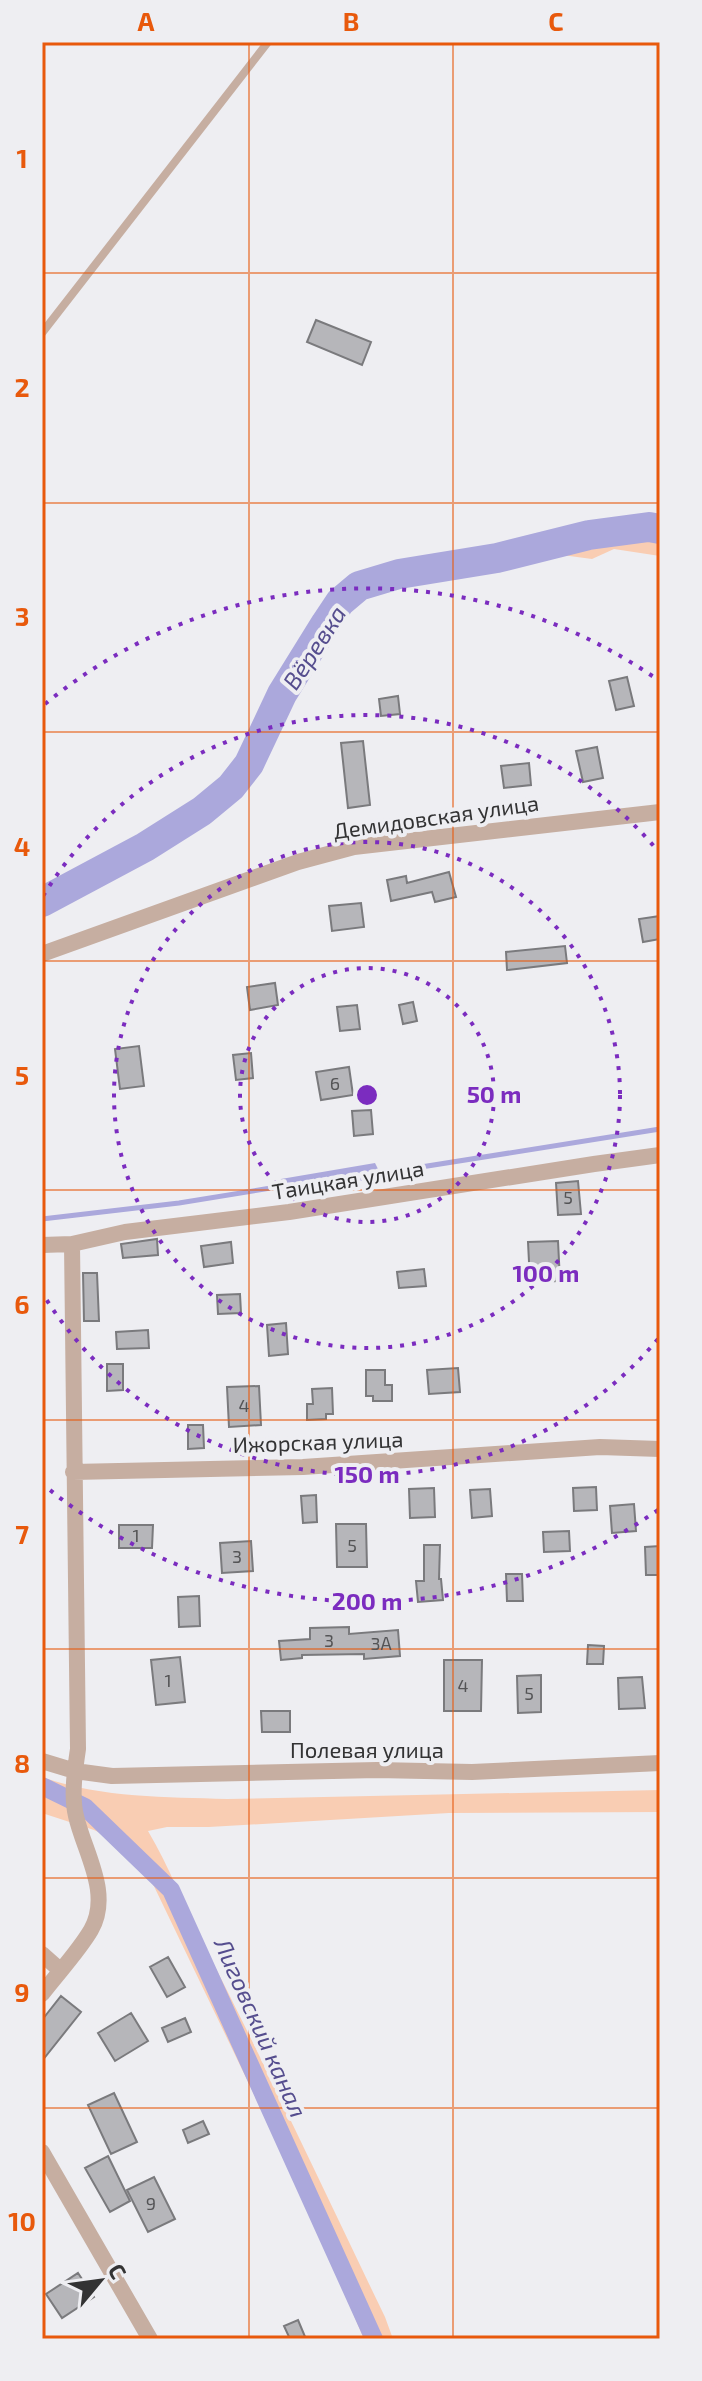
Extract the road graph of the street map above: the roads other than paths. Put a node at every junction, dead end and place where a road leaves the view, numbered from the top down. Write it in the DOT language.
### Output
graph roads {
  1 [pos="268,42"];
  2 [pos="42,333"];
  3 [pos="660,812"];
  4 [pos="42,954"];
  5 [pos="660,1155"];
  6 [pos="72,1244"];
  7 [pos="42,1245"];
  8 [pos="660,1449"];
  9 [pos="73,1472"];
  10 [pos="42,1761"];
  11 [pos="660,1763"];
  12 [pos="75,1771"];
  13 [pos="42,1954"];
  14 [pos="60,1970"];
  15 [pos="42,1994"];
  16 [pos="42,2152"];
  17 [pos="150,2339"];
  1 -- 2 [label="lane"];
  3 -- 4 [label="street, Демидовская улица"];
  5 -- 6 [label="street, Таицкая улица"];
  6 -- 7 [label="street, Таицкая улица"];
  6 -- 9 [label="street"];
  8 -- 9 [label="street, Ижорская улица"];
  9 -- 12 [label="street"];
  10 -- 12 [label="street, Полевая улица"];
  11 -- 12 [label="street, Полевая улица"];
  12 -- 14 [label="street"];
  13 -- 14 [label="street"];
  14 -- 15 [label="street"];
  16 -- 17 [label="street"];
}
